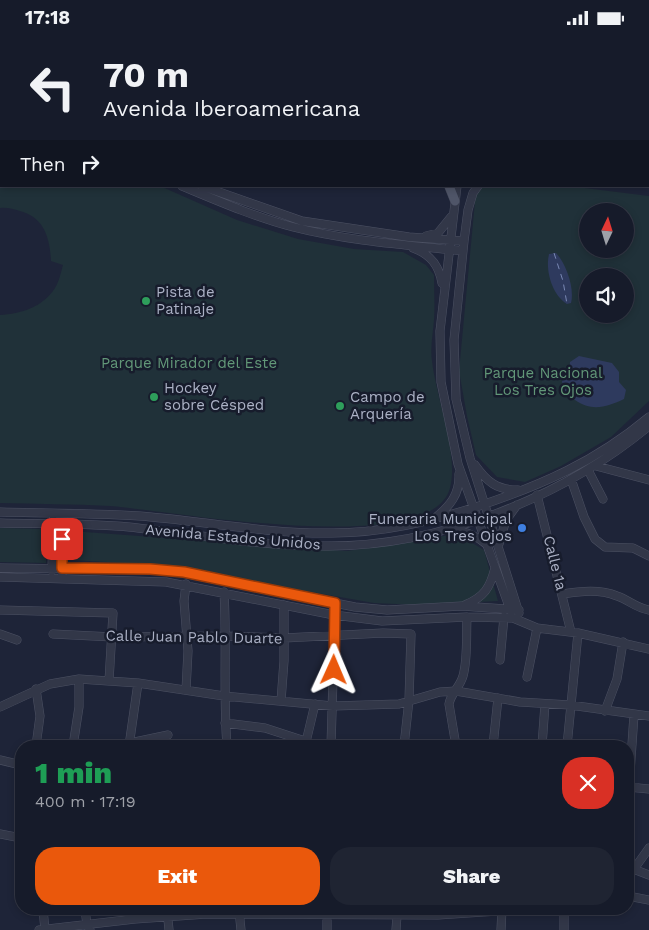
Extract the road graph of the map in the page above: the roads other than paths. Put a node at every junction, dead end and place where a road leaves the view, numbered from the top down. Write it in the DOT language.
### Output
graph roads {
  1 [pos="185,187"];
  2 [pos="205,187"];
  3 [pos="449,187"];
  4 [pos="457,187"];
  5 [pos="477,187"];
  6 [pos="455,201"];
  7 [pos="454,213"];
  8 [pos="409,237"];
  9 [pos="450,240"];
  10 [pos="464,241"];
  11 [pos="399,244"];
  12 [pos="449,249"];
  13 [pos="463,251"];
  14 [pos="443,295"];
  15 [pos="649,411"];
  16 [pos="649,417"];
  17 [pos="649,428"];
  18 [pos="622,438"];
  19 [pos="470,458"];
  20 [pos="458,464"];
  21 [pos="596,466"];
  22 [pos="588,470"];
  23 [pos="571,479"];
  24 [pos="649,480"];
  25 [pos="525,490"];
  26 [pos="538,495"];
  27 [pos="603,499"];
  28 [pos="484,504"];
  29 [pos="519,504"];
  30 [pos="473,508"];
  31 [pos="0,512"];
  32 [pos="53,513"];
  33 [pos="63,514"];
  34 [pos="488,515"];
  35 [pos="477,520"];
  36 [pos="430,521"];
  37 [pos="0,523"];
  38 [pos="53,524"];
  39 [pos="62,525"];
  40 [pos="442,530"];
  41 [pos="487,545"];
  42 [pos="498,546"];
  43 [pos="649,556"];
  44 [pos="0,568"];
  45 [pos="52,568"];
  46 [pos="62,568"];
  47 [pos="495,569"];
  48 [pos="0,577"];
  49 [pos="52,577"];
  50 [pos="62,577"];
  51 [pos="186,584"];
  52 [pos="224,592"];
  53 [pos="563,594"];
  54 [pos="335,603"];
  55 [pos="284,605"];
  56 [pos="462,606"];
  57 [pos="510,609"];
  58 [pos="0,610"];
  59 [pos="519,610"];
  60 [pos="649,610"];
  61 [pos="334,615"];
  62 [pos="467,617"];
  63 [pos="504,617"];
  64 [pos="517,619"];
  65 [pos="537,628"];
  66 [pos="575,632"];
  67 [pos="0,634"];
  68 [pos="53,634"];
  69 [pos="334,635"];
  70 [pos="187,636"];
  71 [pos="226,636"];
  72 [pos="113,637"];
  73 [pos="284,638"];
  74 [pos="17,640"];
  75 [pos="624,642"];
  76 [pos="649,649"];
  77 [pos="500,661"];
  78 [pos="527,677"];
  79 [pos="79,679"];
  80 [pos="109,681"];
  81 [pos="138,683"];
  82 [pos="36,689"];
  83 [pos="186,690"];
  84 [pos="456,691"];
  85 [pos="224,696"];
  86 [pos="498,698"];
  87 [pos="409,700"];
  88 [pos="281,701"];
  89 [pos="545,704"];
  90 [pos="315,705"];
  91 [pos="570,705"];
  92 [pos="334,706"];
  93 [pos="0,707"];
  94 [pos="605,711"];
  95 [pos="634,715"];
  96 [pos="649,716"];
  97 [pos="225,723"];
  98 [pos="168,735"];
  99 [pos="37,740"];
  100 [pos="74,740"];
  101 [pos="131,740"];
  102 [pos="149,740"];
  103 [pos="226,740"];
  104 [pos="297,740"];
  105 [pos="306,740"];
  106 [pos="331,740"];
  107 [pos="405,740"];
  108 [pos="455,740"];
  109 [pos="493,740"];
  110 [pos="542,740"];
  111 [pos="567,740"];
  112 [pos="632,740"];
  113 [pos="0,760"];
  114 [pos="15,764"];
  115 [pos="634,788"];
  116 [pos="649,789"];
  117 [pos="0,834"];
  118 [pos="15,837"];
  119 [pos="649,848"];
  120 [pos="634,865"];
  121 [pos="634,869"];
  122 [pos="649,875"];
  123 [pos="634,897"];
  124 [pos="649,900"];
  125 [pos="44,915"];
  126 [pos="134,915"];
  127 [pos="192,915"];
  128 [pos="239,915"];
  129 [pos="327,915"];
  130 [pos="397,915"];
  131 [pos="502,915"];
  132 [pos="564,915"];
  133 [pos="168,917"];
  134 [pos="133,920"];
  135 [pos="88,927"];
  136 [pos="39,930"];
  137 [pos="45,930"];
  138 [pos="131,930"];
  139 [pos="169,930"];
  140 [pos="241,930"];
  141 [pos="327,930"];
  142 [pos="396,930"];
  143 [pos="501,930"];
  144 [pos="564,930"];
  1 -- 11 [label="street"];
  2 -- 8 [label="street"];
  3 -- 6 [label="main road"];
  4 -- 6 [label="street"];
  5 -- 10 [label="street"];
  6 -- 7 [label="street"];
  7 -- 8 [label="street"];
  7 -- 9 [label="street"];
  8 -- 9 [label="street"];
  9 -- 10 [label="street"];
  9 -- 12 [label="street"];
  10 -- 13 [label="street"];
  11 -- 12 [label="street"];
  11 -- 14 [label="street"];
  12 -- 13 [label="street"];
  12 -- 14 [label="street"];
  13 -- 19 [label="street"];
  14 -- 20 [label="street"];
  15 -- 18 [label="street"];
  16 -- 18 [label="street, Avenida Estados Unidos"];
  17 -- 21 [label="street, Avenida Estados Unidos"];
  18 -- 25 [label="street, Avenida Estados Unidos"];
  19 -- 25 [label="street"];
  19 -- 28 [label="street"];
  20 -- 30 [label="street"];
  20 -- 36 [label="street"];
  21 -- 22 [label="street, Avenida Estados Unidos"];
  21 -- 24 [label="street"];
  22 -- 23 [label="street, Avenida Estados Unidos"];
  22 -- 27 [label="street"];
  23 -- 26 [label="street, Avenida Estados Unidos"];
  23 -- 43 [label="street"];
  25 -- 28 [label="street, Avenida Estados Unidos"];
  26 -- 29 [label="street, Avenida Estados Unidos"];
  26 -- 53 [label="street, Calle 1a"];
  28 -- 30 [label="street, Avenida Estados Unidos"];
  28 -- 34 [label="street"];
  29 -- 34 [label="street, Avenida Estados Unidos"];
  29 -- 42 [label="street"];
  30 -- 35 [label="street"];
  30 -- 36 [label="street, Avenida Estados Unidos"];
  31 -- 32 [label="street, Avenida Estados Unidos"];
  32 -- 33 [label="street, Avenida Estados Unidos"];
  32 -- 38 [label="street"];
  33 -- 36 [label="street, Avenida Estados Unidos"];
  33 -- 39 [label="street"];
  34 -- 35 [label="street, Avenida Estados Unidos"];
  34 -- 42 [label="street"];
  35 -- 40 [label="street, Avenida Estados Unidos"];
  35 -- 41 [label="street"];
  37 -- 38 [label="street, Avenida Estados Unidos"];
  38 -- 39 [label="street, Avenida Estados Unidos"];
  38 -- 45 [label="street"];
  39 -- 40 [label="street, Avenida Estados Unidos"];
  39 -- 46 [label="street"];
  40 -- 41 [label="street"];
  41 -- 47 [label="street"];
  42 -- 59 [label="street"];
  44 -- 45 [label="street"];
  45 -- 46 [label="street"];
  45 -- 49 [label="street"];
  46 -- 50 [label="street"];
  46 -- 54 [label="street"];
  47 -- 56 [label="street"];
  47 -- 57 [label="street"];
  48 -- 49 [label="street"];
  49 -- 50 [label="street"];
  50 -- 51 [label="street"];
  51 -- 52 [label="street"];
  51 -- 70 [label="street"];
  52 -- 55 [label="street"];
  52 -- 71 [label="street"];
  53 -- 60 [label="street"];
  53 -- 66 [label="street, Calle 1a"];
  54 -- 56 [label="street"];
  54 -- 61 [label="street"];
  55 -- 61 [label="street"];
  55 -- 73 [label="street"];
  56 -- 57 [label="street"];
  57 -- 59 [label="street"];
  57 -- 64 [label="street"];
  58 -- 72 [label="street"];
  59 -- 64 [label="street"];
  61 -- 62 [label="street"];
  61 -- 69 [label="street"];
  62 -- 63 [label="street"];
  62 -- 84 [label="street"];
  63 -- 64 [label="street"];
  63 -- 77 [label="street"];
  64 -- 65 [label="street"];
  65 -- 66 [label="street"];
  65 -- 78 [label="street"];
  66 -- 75 [label="street"];
  66 -- 91 [label="street, Calle 1a"];
  67 -- 74 [label="street"];
  68 -- 72 [label="street, Calle Juan Pablo Duarte"];
  69 -- 73 [label="street, Calle Juan Pablo Duarte"];
  69 -- 87 [label="street, Calle Juan Pablo Duarte"];
  69 -- 92 [label="street"];
  70 -- 71 [label="street, Calle Juan Pablo Duarte"];
  70 -- 72 [label="street, Calle Juan Pablo Duarte"];
  70 -- 83 [label="street"];
  71 -- 73 [label="street, Calle Juan Pablo Duarte"];
  71 -- 85 [label="street"];
  72 -- 80 [label="street"];
  73 -- 88 [label="street"];
  75 -- 76 [label="street"];
  75 -- 94 [label="street"];
  79 -- 80 [label="street"];
  79 -- 82 [label="street"];
  79 -- 100 [label="street"];
  80 -- 81 [label="street"];
  81 -- 83 [label="street"];
  81 -- 101 [label="street"];
  82 -- 93 [label="street"];
  82 -- 99 [label="street"];
  83 -- 85 [label="street"];
  84 -- 86 [label="street"];
  84 -- 87 [label="street"];
  84 -- 108 [label="street"];
  85 -- 88 [label="street"];
  85 -- 97 [label="street"];
  86 -- 89 [label="street"];
  86 -- 109 [label="street"];
  87 -- 92 [label="street"];
  87 -- 107 [label="street"];
  88 -- 90 [label="street"];
  89 -- 91 [label="street"];
  89 -- 110 [label="street"];
  90 -- 92 [label="street"];
  90 -- 105 [label="street"];
  91 -- 94 [label="street"];
  91 -- 111 [label="street, Calle 1a"];
  92 -- 106 [label="street"];
  94 -- 95 [label="street"];
  95 -- 96 [label="street"];
  95 -- 112 [label="street"];
  97 -- 103 [label="street"];
  97 -- 104 [label="street"];
  98 -- 102 [label="street"];
  113 -- 114 [label="street"];
  115 -- 116 [label="street"];
  117 -- 118 [label="street"];
  119 -- 120 [label="street"];
  121 -- 122 [label="street"];
  123 -- 124 [label="street"];
  125 -- 137 [label="street"];
  126 -- 134 [label="street"];
  127 -- 133 [label="street"];
  128 -- 140 [label="street"];
  129 -- 141 [label="street"];
  130 -- 142 [label="street"];
  131 -- 143 [label="street"];
  132 -- 144 [label="street"];
  133 -- 134 [label="street"];
  133 -- 139 [label="street"];
  134 -- 135 [label="street"];
  134 -- 138 [label="street"];
  135 -- 137 [label="street"];
  136 -- 137 [label="street"];
}
